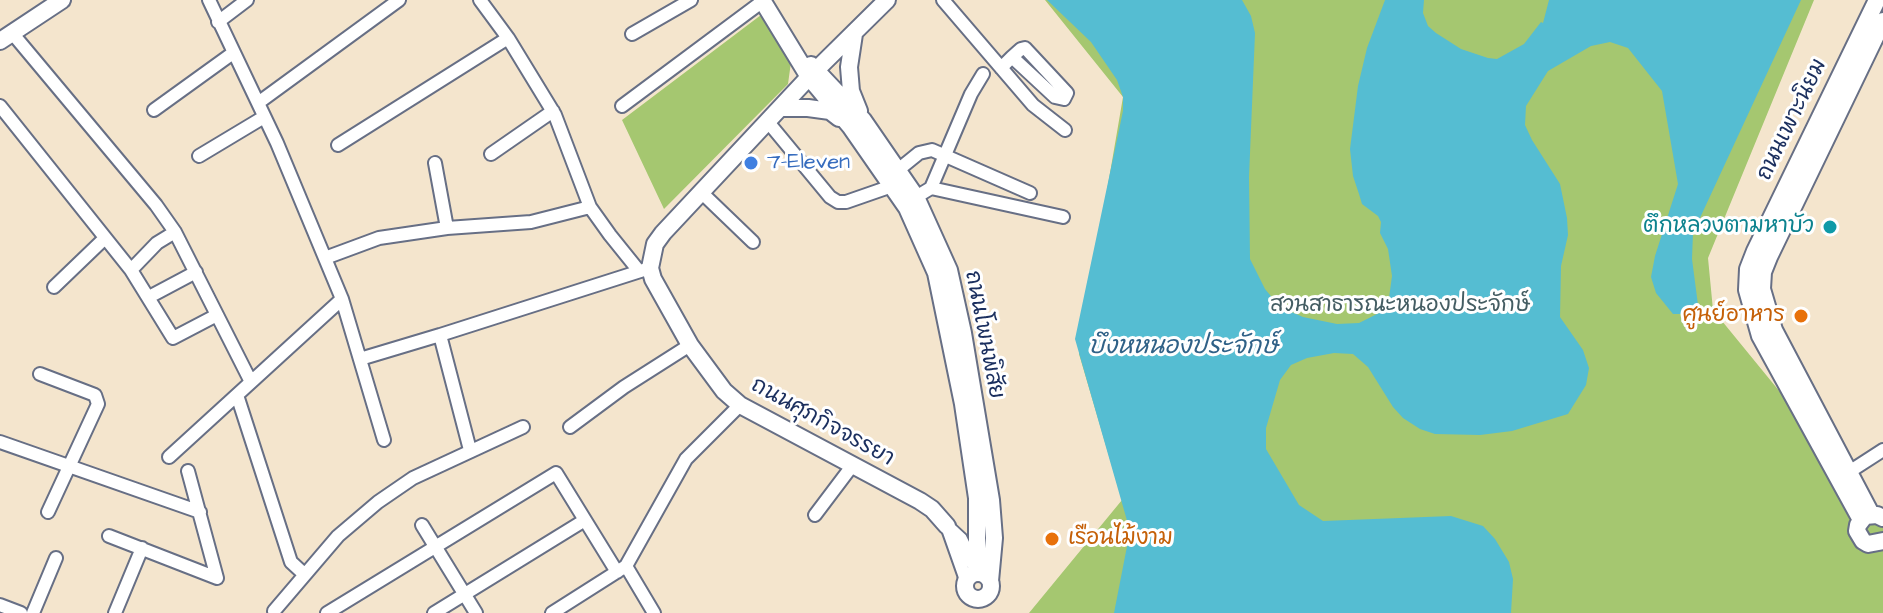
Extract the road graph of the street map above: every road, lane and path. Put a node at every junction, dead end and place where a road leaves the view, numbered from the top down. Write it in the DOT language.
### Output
graph roads {
  1 [pos="62,0"];
  2 [pos="209,0"];
  3 [pos="247,0"];
  4 [pos="399,0"];
  5 [pos="480,0"];
  6 [pos="691,0"];
  7 [pos="762,0"];
  8 [pos="887,0"];
  9 [pos="943,0"];
  10 [pos="1877,0"];
  11 [pos="1883,21"];
  12 [pos="218,22"];
  13 [pos="632,34"];
  14 [pos="854,34"];
  15 [pos="4,38"];
  16 [pos="508,38"];
  17 [pos="233,53"];
  18 [pos="1012,57"];
  19 [pos="1001,68"];
  20 [pos="813,73"];
  21 [pos="983,74"];
  22 [pos="258,103"];
  23 [pos="0,106"];
  24 [pos="622,106"];
  25 [pos="781,108"];
  26 [pos="154,110"];
  27 [pos="553,111"];
  28 [pos="264,117"];
  29 [pos="768,122"];
  30 [pos="856,123"];
  31 [pos="1065,130"];
  32 [pos="338,145"];
  33 [pos="491,154"];
  34 [pos="944,154"];
  35 [pos="199,156"];
  36 [pos="435,163"];
  37 [pos="895,178"];
  38 [pos="931,188"];
  39 [pos="701,192"];
  40 [pos="1030,193"];
  41 [pos="916,197"];
  42 [pos="590,207"];
  43 [pos="1063,217"];
  44 [pos="447,228"];
  45 [pos="175,232"];
  46 [pos="105,238"];
  47 [pos="753,242"];
  48 [pos="325,258"];
  49 [pos="645,269"];
  50 [pos="131,270"];
  51 [pos="196,272"];
  52 [pos="54,287"];
  53 [pos="149,297"];
  54 [pos="342,299"];
  55 [pos="217,315"];
  56 [pos="440,335"];
  57 [pos="690,345"];
  58 [pos="360,359"];
  59 [pos="40,374"];
  60 [pos="251,382"];
  61 [pos="237,395"];
  62 [pos="740,405"];
  63 [pos="523,427"];
  64 [pos="570,427"];
  65 [pos="384,440"];
  66 [pos="0,442"];
  67 [pos="470,450"];
  68 [pos="1883,450"];
  69 [pos="169,457"];
  70 [pos="70,465"];
  71 [pos="852,466"];
  72 [pos="188,471"];
  73 [pos="1849,472"];
  74 [pos="48,512"];
  75 [pos="200,512"];
  76 [pos="815,515"];
  77 [pos="1872,518"];
  78 [pos="585,520"];
  79 [pos="422,525"];
  80 [pos="947,526"];
  81 [pos="109,536"];
  82 [pos="969,539"];
  83 [pos="435,546"];
  84 [pos="142,548"];
  85 [pos="1880,548"];
  86 [pos="56,558"];
  87 [pos="621,569"];
  88 [pos="304,574"];
  89 [pos="978,584"];
  90 [pos="464,594"];
  91 [pos="0,605"];
  92 [pos="274,611"];
  93 [pos="21,613"];
  94 [pos="33,613"];
  95 [pos="115,613"];
  96 [pos="327,613"];
  97 [pos="434,613"];
  98 [pos="476,613"];
  99 [pos="553,613"];
  100 [pos="654,613"];
  101 [pos="972,613"];
  102 [pos="987,613"];
  1 -- 15 [label="street"];
  2 -- 12 [label="street"];
  3 -- 12 [label="street"];
  4 -- 22 [label="street"];
  5 -- 16 [label="street"];
  6 -- 13 [label="street"];
  7 -- 20 [label="street, ถนนโพนพิสัย"];
  7 -- 24 [label="street"];
  8 -- 14 [label="street"];
  9 -- 19 [label="street"];
  10 -- 77 [label="street, ถนนเพาะนิยม"];
  11 -- 73 [label="street, ถนนเพาะนิยม"];
  12 -- 17 [label="street"];
  14 -- 20 [label="street"];
  14 -- 30 [label="street"];
  15 -- 45 [label="street"];
  16 -- 27 [label="street"];
  16 -- 32 [label="street"];
  17 -- 22 [label="street"];
  17 -- 26 [label="street"];
  18 -- 18 [label="street"];
  18 -- 19 [label="street"];
  19 -- 31 [label="street"];
  20 -- 25 [label="street"];
  20 -- 30 [label="street, ถนนโพนพิสัย"];
  21 -- 34 [label="street"];
  22 -- 28 [label="street"];
  23 -- 46 [label="street"];
  25 -- 29 [label="street"];
  25 -- 30 [label="street"];
  27 -- 33 [label="street"];
  27 -- 42 [label="street"];
  28 -- 35 [label="street"];
  28 -- 48 [label="street"];
  29 -- 37 [label="street"];
  29 -- 39 [label="street"];
  30 -- 37 [label="street, ถนนโพนพิสัย"];
  34 -- 37 [label="street"];
  34 -- 38 [label="street"];
  34 -- 40 [label="street"];
  36 -- 44 [label="street"];
  37 -- 41 [label="street, ถนนโพนพิสัย"];
  37 -- 82 [label="street, ถนนโพนพิสัย"];
  38 -- 41 [label="street"];
  38 -- 43 [label="street"];
  39 -- 47 [label="street"];
  39 -- 49 [label="street"];
  41 -- 89 [label="street, ถนนโพนพิสัย"];
  42 -- 44 [label="street"];
  42 -- 49 [label="street"];
  44 -- 48 [label="street"];
  45 -- 50 [label="street"];
  45 -- 51 [label="street"];
  46 -- 50 [label="street"];
  46 -- 52 [label="street"];
  48 -- 54 [label="street"];
  49 -- 56 [label="street"];
  49 -- 57 [label="street, ถนนศุภกิจจรรยา"];
  50 -- 53 [label="street"];
  51 -- 53 [label="street"];
  51 -- 55 [label="street"];
  53 -- 55 [label="street"];
  54 -- 58 [label="street"];
  54 -- 60 [label="street"];
  55 -- 60 [label="street"];
  56 -- 58 [label="street"];
  56 -- 67 [label="street"];
  57 -- 62 [label="street, ถนนศุภกิจจรรยา"];
  57 -- 64 [label="street"];
  58 -- 65 [label="street"];
  59 -- 70 [label="street"];
  60 -- 61 [label="street"];
  61 -- 69 [label="street"];
  61 -- 88 [label="street"];
  62 -- 71 [label="street, ถนนศุภกิจจรรยา"];
  62 -- 87 [label="street"];
  63 -- 67 [label="street"];
  66 -- 70 [label="street"];
  67 -- 88 [label="street"];
  68 -- 73 [label="street"];
  70 -- 74 [label="street"];
  70 -- 75 [label="street"];
  71 -- 76 [label="street"];
  71 -- 80 [label="street, ถนนศุภกิจจรรยา"];
  72 -- 75 [label="street"];
  73 -- 77 [label="street, ถนนเพาะนิยม"];
  75 -- 84 [label="street"];
  77 -- 85 [label="street"];
  78 -- 83 [label="street"];
  78 -- 87 [label="street"];
  78 -- 90 [label="street"];
  79 -- 83 [label="street"];
  80 -- 82 [label="street, ถนนศุภกิจจรรยา"];
  80 -- 89 [label="street, ถนนศุภกิจจรรยา"];
  81 -- 84 [label="street"];
  82 -- 89 [label="street, ถนนโพนพิสัย"];
  83 -- 90 [label="street"];
  83 -- 96 [label="street"];
  84 -- 95 [label="street"];
  86 -- 94 [label="street"];
  87 -- 99 [label="street"];
  87 -- 100 [label="street"];
  88 -- 92 [label="street"];
  89 -- 101 [label="street, ถนนโพนพิสัย"];
  89 -- 102 [label="street, ถนนโพนพิสัย"];
  90 -- 97 [label="street"];
  90 -- 98 [label="street"];
  91 -- 93 [label="street"];
}
